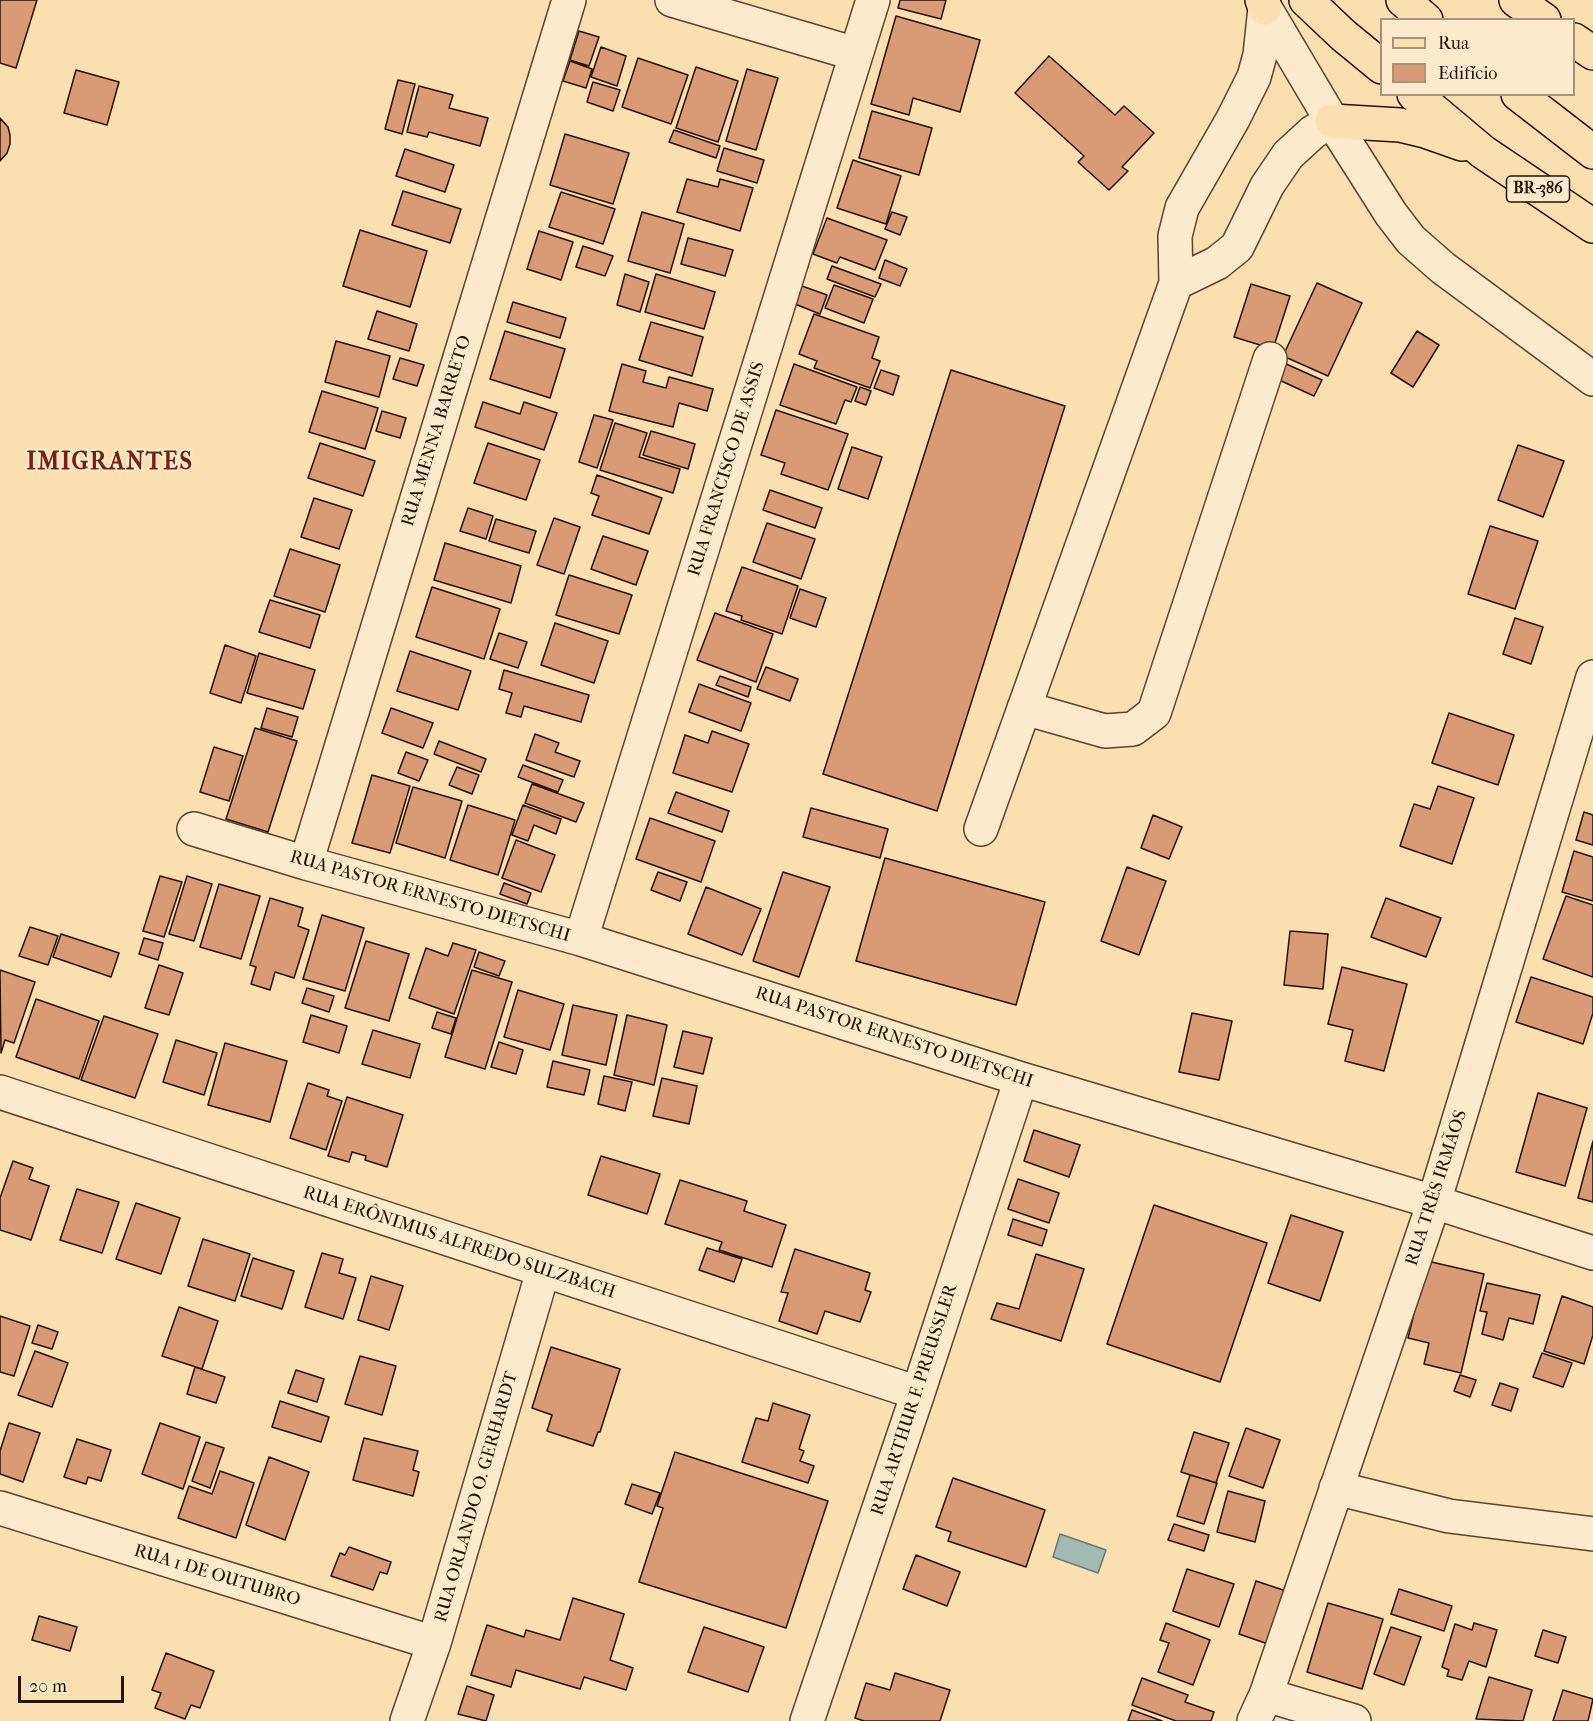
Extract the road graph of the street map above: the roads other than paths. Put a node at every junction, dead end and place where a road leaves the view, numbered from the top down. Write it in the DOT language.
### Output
graph roads {
  1 [pos="569,0"];
  2 [pos="672,0"];
  3 [pos="873,0"];
  4 [pos="1306,0"];
  5 [pos="1403,0"];
  6 [pos="1516,0"];
  7 [pos="1263,4"];
  8 [pos="1424,18"];
  9 [pos="1541,18"];
  10 [pos="1575,41"];
  11 [pos="1593,53"];
  12 [pos="856,54"];
  13 [pos="1380,66"];
  14 [pos="1416,96"];
  15 [pos="1521,96"];
  16 [pos="1332,121"];
  17 [pos="1483,152"];
  18 [pos="1593,152"];
  19 [pos="1593,226"];
  20 [pos="1176,283"];
  21 [pos="1270,359"];
  22 [pos="1593,379"];
  23 [pos="1593,677"];
  24 [pos="1023,708"];
  25 [pos="194,829"];
  26 [pos="981,829"];
  27 [pos="306,863"];
  28 [pos="581,939"];
  29 [pos="1021,1079"];
  30 [pos="0,1092"];
  31 [pos="1434,1202"];
  32 [pos="1593,1253"];
  33 [pos="543,1271"];
  34 [pos="918,1393"];
  35 [pos="1336,1488"];
  36 [pos="0,1508"];
  37 [pos="1593,1534"];
  38 [pos="434,1643"];
  39 [pos="1260,1708"];
  40 [pos="407,1721"];
  41 [pos="807,1721"];
  42 [pos="1354,1721"];
  1 -- 27 [label="street, RUA MENNA BARRETO"];
  2 -- 12 [label="street"];
  3 -- 12 [label="street, RUA FRANCISCO DE ASSIS"];
  4 -- 13 [label="main road"];
  5 -- 8 [label="main road"];
  6 -- 9 [label="main road"];
  7 -- 16 [label="street"];
  7 -- 20 [label="street"];
  10 -- 11 [label="main road"];
  12 -- 28 [label="street, RUA FRANCISCO DE ASSIS"];
  14 -- 17 [label="main road, BR-386"];
  15 -- 18 [label="main road"];
  16 -- 17 [label="main road"];
  16 -- 20 [label="street"];
  16 -- 22 [label="street"];
  17 -- 19 [label="main road, BR-386"];
  20 -- 24 [label="street"];
  21 -- 24 [label="street"];
  23 -- 31 [label="street, RUA TRÊS IRMÃOS"];
  24 -- 26 [label="street"];
  25 -- 27 [label="street, RUA PASTOR ERNESTO DIETSCHI"];
  27 -- 28 [label="street, RUA PASTOR ERNESTO DIETSCHI"];
  28 -- 29 [label="street, RUA PASTOR ERNESTO DIETSCHI"];
  29 -- 31 [label="street, RUA PASTOR ERNESTO DIETSCHI"];
  29 -- 34 [label="street, RUA ARTHUR F. PREUSSLER"];
  30 -- 33 [label="street, RUA ERÔNIMUS ALFREDO SULZBACH"];
  31 -- 32 [label="street, RUA PASTOR ERNESTO DIETSCHI"];
  31 -- 35 [label="street, RUA TRÊS IRMÃOS"];
  33 -- 34 [label="street, RUA ERÔNIMUS ALFREDO SULZBACH"];
  33 -- 38 [label="street, RUA ORLANDO O. GERHARDT"];
  34 -- 41 [label="street, RUA ARTHUR F. PREUSSLER"];
  35 -- 37 [label="street"];
  35 -- 39 [label="street, RUA TRÊS IRMÃOS"];
  36 -- 38 [label="street, RUA 1 DE OUTUBRO"];
  38 -- 40 [label="street, RUA ORLANDO O. GERHARDT"];
  39 -- 42 [label="street"];
}
